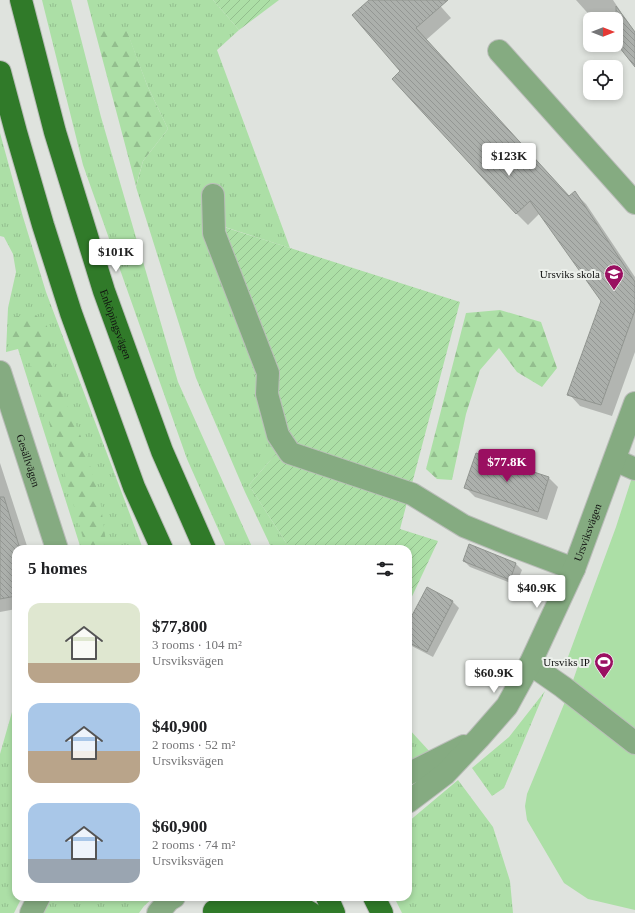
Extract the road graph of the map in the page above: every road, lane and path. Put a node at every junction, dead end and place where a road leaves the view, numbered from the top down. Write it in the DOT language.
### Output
graph roads {
  1 [pos="21,0"];
  2 [pos="499,51"];
  3 [pos="0,72"];
  4 [pos="213,195"];
  5 [pos="635,203"];
  6 [pos="0,372"];
  7 [pos="635,403"];
  8 [pos="615,460"];
  9 [pos="635,469"];
  10 [pos="56,545"];
  11 [pos="160,545"];
  12 [pos="204,545"];
  13 [pos="574,568"];
  14 [pos="530,664"];
  15 [pos="479,738"];
  16 [pos="635,743"];
  17 [pos="412,772"];
  18 [pos="412,799"];
  19 [pos="37,901"];
  20 [pos="168,901"];
  21 [pos="232,901"];
  22 [pos="329,901"];
  23 [pos="376,901"];
  24 [pos="212,912"];
  25 [pos="31,913"];
  26 [pos="158,913"];
  27 [pos="311,913"];
  28 [pos="334,913"];
  29 [pos="382,913"];
  1 -- 12 [label="main road, Enköpingsvägen"];
  2 -- 5 [label="street"];
  3 -- 11 [label="main road"];
  4 -- 13 [label="street"];
  6 -- 10 [label="street, Gesällvägen"];
  7 -- 8 [label="street, Ursviksvägen"];
  8 -- 9 [label="street"];
  8 -- 13 [label="street, Ursviksvägen"];
  13 -- 14 [label="street, Ursviksvägen"];
  14 -- 15 [label="street, Ursviksvägen"];
  14 -- 16 [label="street"];
  15 -- 17 [label="street, Ursviksvägen"];
  15 -- 18 [label="street, Ursviksvägen"];
  19 -- 25 [label="street"];
  20 -- 26 [label="street"];
  21 -- 24 [label="street"];
  22 -- 28 [label="main road"];
  23 -- 29 [label="main road"];
  24 -- 27 [label="main road"];
}
